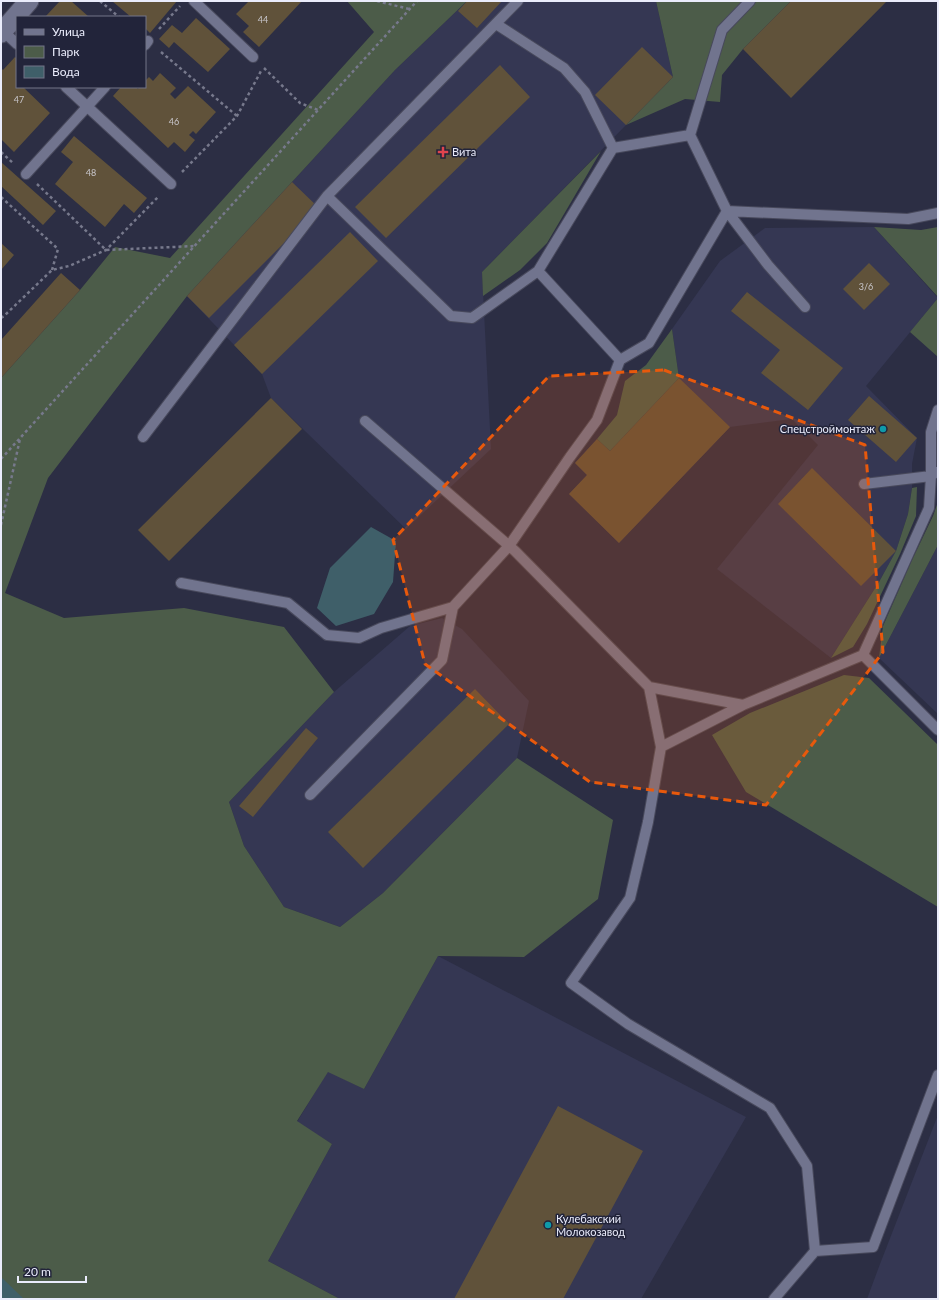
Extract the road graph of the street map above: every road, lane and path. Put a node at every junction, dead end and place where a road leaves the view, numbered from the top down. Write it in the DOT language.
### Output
graph roads {
  1 [pos="29,1"];
  2 [pos="100,1"];
  3 [pos="184,1"];
  4 [pos="194,1"];
  5 [pos="376,1"];
  6 [pos="417,1"];
  7 [pos="518,1"];
  8 [pos="750,1"];
  9 [pos="410,9"];
  10 [pos="118,16"];
  11 [pos="496,24"];
  12 [pos="2,31"];
  13 [pos="16,43"];
  14 [pos="147,43"];
  15 [pos="253,57"];
  16 [pos="67,88"];
  17 [pos="104,88"];
  18 [pos="87,106"];
  19 [pos="318,110"];
  20 [pos="237,116"];
  21 [pos="690,135"];
  22 [pos="613,148"];
  23 [pos="1,152"];
  24 [pos="26,174"];
  25 [pos="171,184"];
  26 [pos="327,196"];
  27 [pos="1,197"];
  28 [pos="727,211"];
  29 [pos="938,213"];
  30 [pos="195,246"];
  31 [pos="106,250"];
  32 [pos="52,270"];
  33 [pos="538,271"];
  34 [pos="805,307"];
  35 [pos="1,318"];
  36 [pos="620,360"];
  37 [pos="938,410"];
  38 [pos="365,421"];
  39 [pos="143,436"];
  40 [pos="20,439"];
  41 [pos="1,459"];
  42 [pos="935,473"];
  43 [pos="864,484"];
  44 [pos="1,525"];
  45 [pos="509,546"];
  46 [pos="180,583"];
  47 [pos="453,607"];
  48 [pos="863,655"];
  49 [pos="649,687"];
  50 [pos="743,705"];
  51 [pos="938,730"];
  52 [pos="661,747"];
  53 [pos="310,795"];
  54 [pos="938,1075"];
  55 [pos="815,1251"];
  56 [pos="774,1299"];
  1 -- 12 [label="street"];
  2 -- 10 [label="path"];
  3 -- 14 [label="path"];
  4 -- 15 [label="lane"];
  5 -- 9 [label="path"];
  6 -- 9 [label="path"];
  7 -- 11 [label="lane"];
  8 -- 21 [label="lane"];
  9 -- 19 [label="path"];
  11 -- 22 [label="lane"];
  11 -- 26 [label="lane"];
  12 -- 13 [label="lane"];
  14 -- 20 [label="path"];
  16 -- 18 [label="lane"];
  17 -- 18 [label="lane"];
  18 -- 24 [label="lane"];
  18 -- 25 [label="lane"];
  19 -- 20 [label="path"];
  19 -- 30 [label="path"];
  20 -- 25 [label="path"];
  21 -- 22 [label="lane"];
  21 -- 28 [label="lane"];
  22 -- 33 [label="lane"];
  23 -- 24 [label="path"];
  24 -- 31 [label="path"];
  25 -- 31 [label="path"];
  26 -- 33 [label="lane"];
  26 -- 39 [label="lane"];
  27 -- 32 [label="path"];
  28 -- 29 [label="lane"];
  28 -- 34 [label="lane"];
  28 -- 36 [label="lane"];
  30 -- 31 [label="path"];
  30 -- 40 [label="path"];
  31 -- 32 [label="path"];
  32 -- 35 [label="path"];
  33 -- 36 [label="lane"];
  36 -- 45 [label="lane"];
  37 -- 42 [label="lane"];
  38 -- 45 [label="lane"];
  40 -- 41 [label="path"];
  40 -- 44 [label="path"];
  42 -- 43 [label="lane"];
  42 -- 48 [label="lane"];
  45 -- 47 [label="lane"];
  45 -- 49 [label="lane"];
  46 -- 47 [label="lane"];
  47 -- 53 [label="lane"];
  48 -- 50 [label="lane"];
  48 -- 51 [label="lane"];
  49 -- 50 [label="lane"];
  49 -- 52 [label="lane"];
  50 -- 52 [label="lane"];
  52 -- 55 [label="lane"];
  54 -- 55 [label="lane"];
  55 -- 56 [label="lane"];
}
